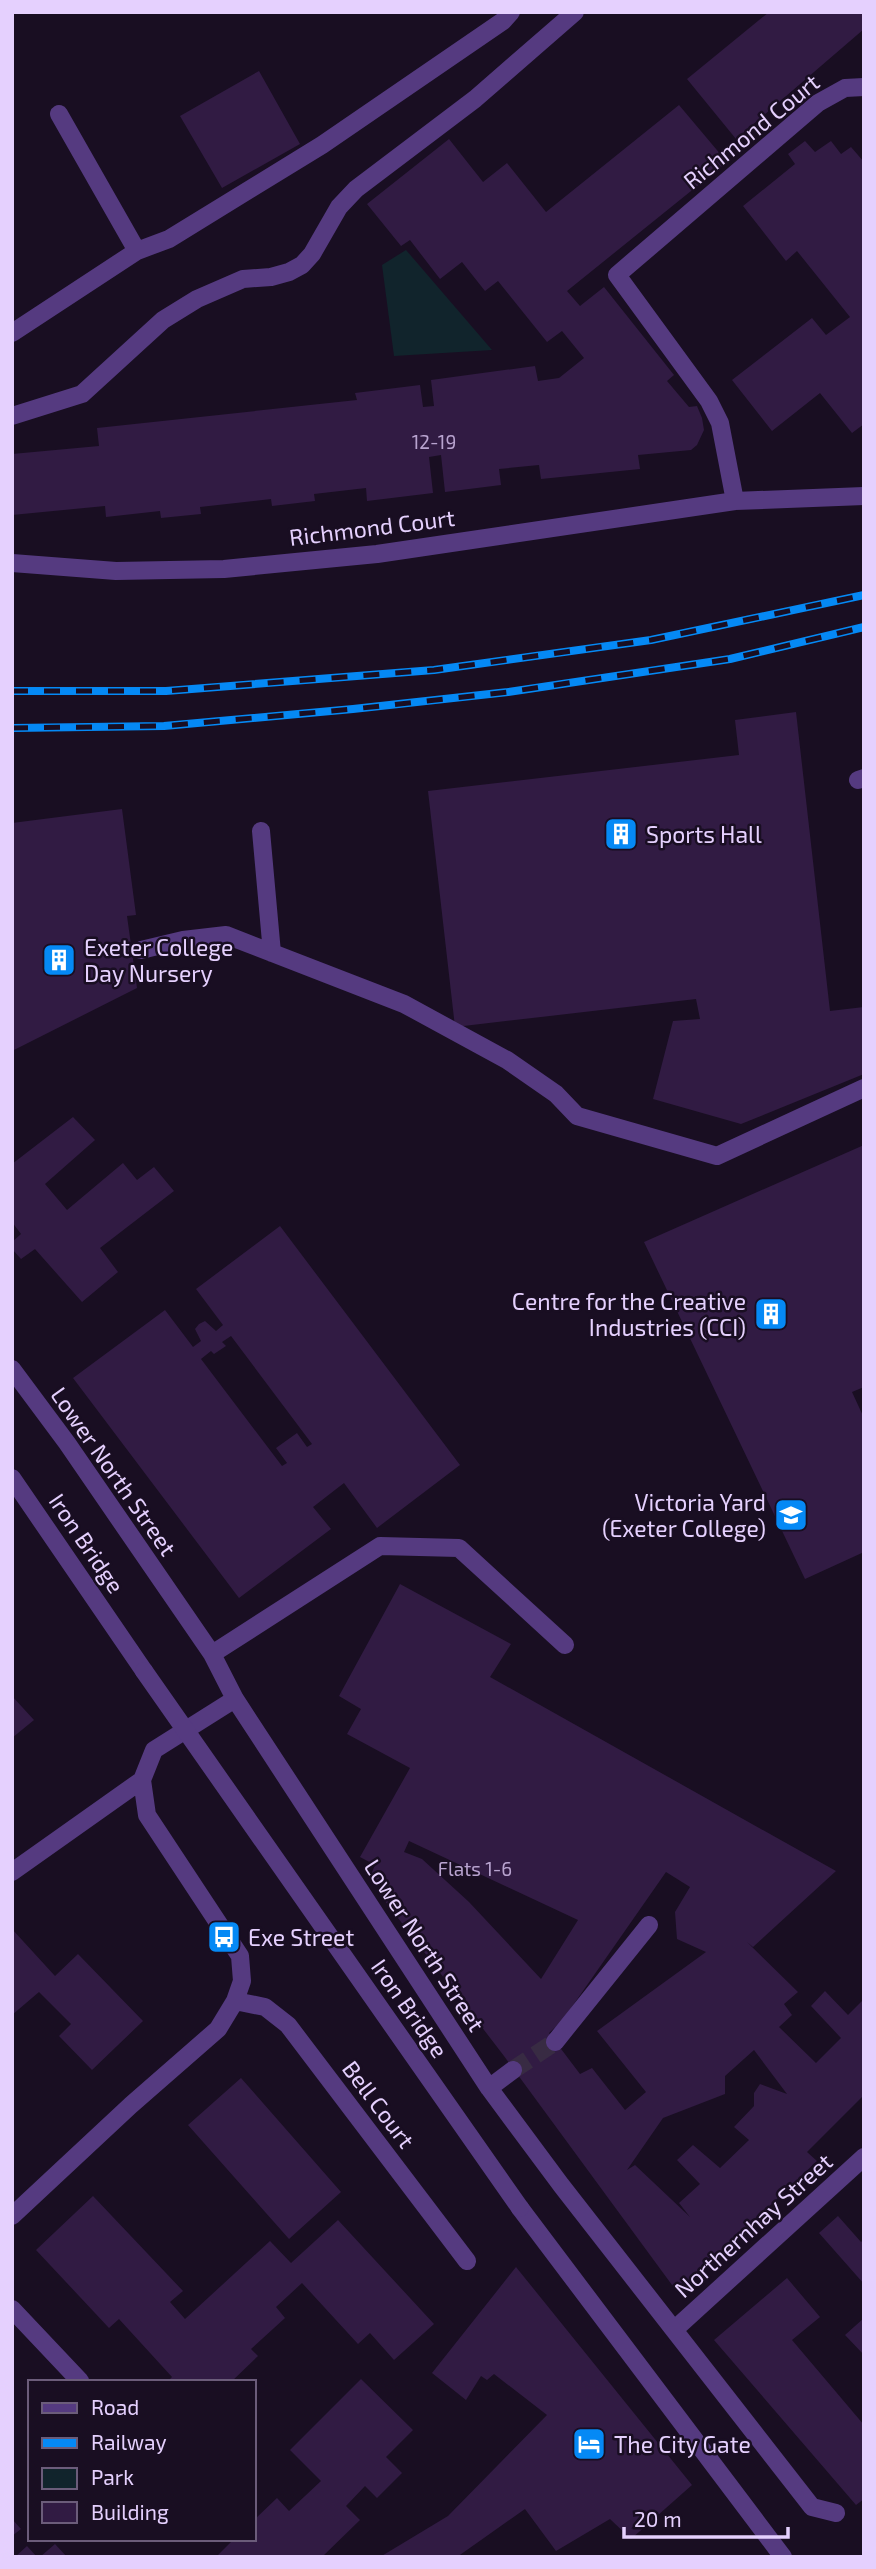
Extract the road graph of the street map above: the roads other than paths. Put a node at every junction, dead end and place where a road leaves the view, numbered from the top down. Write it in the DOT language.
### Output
graph roads {
  1 [pos="511,12"];
  2 [pos="575,12"];
  3 [pos="864,88"];
  4 [pos="59,114"];
  5 [pos="137,251"];
  6 [pos="12,332"];
  7 [pos="12,416"];
  8 [pos="864,496"];
  9 [pos="735,501"];
  10 [pos="12,563"];
  11 [pos="261,831"];
  12 [pos="141,950"];
  13 [pos="272,953"];
  14 [pos="864,1088"];
  15 [pos="12,1369"];
  16 [pos="12,1478"];
  17 [pos="565,1645"];
  18 [pos="212,1654"];
  19 [pos="235,1699"];
  20 [pos="142,1780"];
  21 [pos="12,1872"];
  22 [pos="649,1925"];
  23 [pos="235,2001"];
  24 [pos="555,2042"];
  25 [pos="513,2070"];
  26 [pos="489,2088"];
  27 [pos="864,2157"];
  28 [pos="12,2216"];
  29 [pos="467,2261"];
  30 [pos="12,2309"];
  31 [pos="675,2329"];
  32 [pos="79,2380"];
  33 [pos="836,2513"];
  34 [pos="783,2557"];
  1 -- 5 [label="street"];
  2 -- 7 [label="street"];
  3 -- 9 [label="street, Richmond Court"];
  4 -- 5 [label="street"];
  5 -- 6 [label="street"];
  8 -- 9 [label="street, Richmond Court"];
  9 -- 10 [label="street, Richmond Court"];
  11 -- 13 [label="street"];
  12 -- 13 [label="street"];
  13 -- 14 [label="street"];
  15 -- 18 [label="street, Lower North Street"];
  16 -- 34 [label="street, Iron Bridge, bridge"];
  17 -- 18 [label="street"];
  18 -- 19 [label="street, Lower North Street"];
  19 -- 20 [label="street"];
  19 -- 26 [label="street, Lower North Street"];
  20 -- 21 [label="street"];
  20 -- 23 [label="street"];
  22 -- 24 [label="street"];
  23 -- 28 [label="street"];
  23 -- 29 [label="street, Bell Court"];
  25 -- 26 [label="street"];
  26 -- 31 [label="street, Lower North Street"];
  27 -- 31 [label="street, Northernhay Street"];
  30 -- 32 [label="street"];
  31 -- 33 [label="street, Lower North Street"];
}
